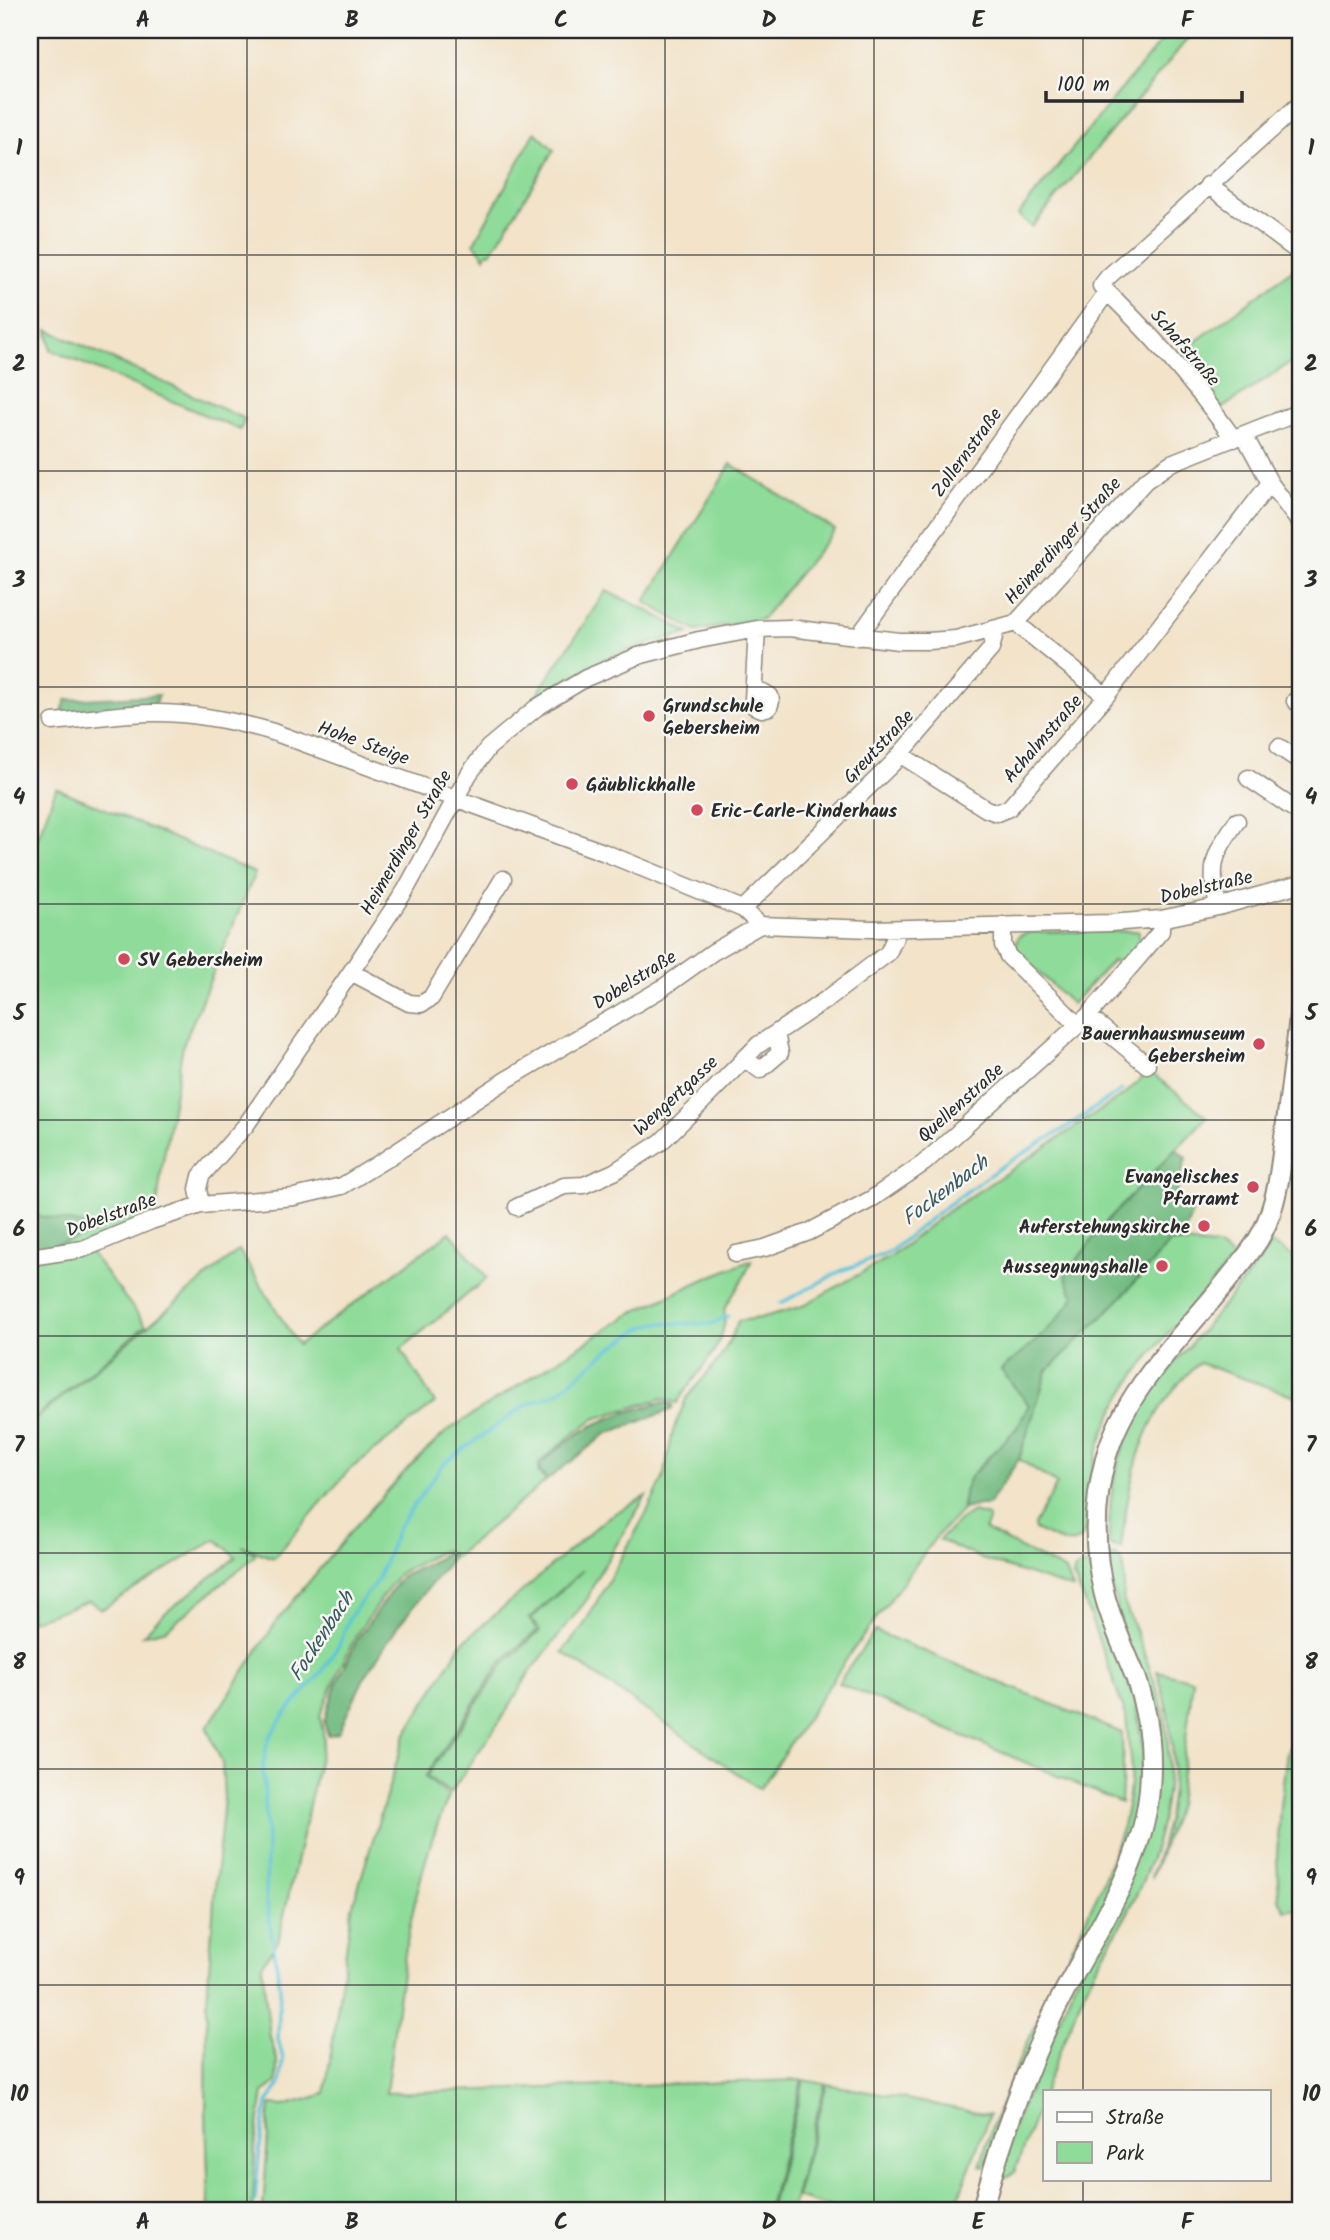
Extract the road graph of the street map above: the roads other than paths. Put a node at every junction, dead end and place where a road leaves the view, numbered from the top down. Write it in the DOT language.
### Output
graph roads {
  1 [pos="1300,104"];
  2 [pos="1208,185"];
  3 [pos="1296,250"];
  4 [pos="1104,289"];
  5 [pos="1300,412"];
  6 [pos="1239,437"];
  7 [pos="1269,483"];
  8 [pos="1300,523"];
  9 [pos="1016,623"];
  10 [pos="757,629"];
  11 [pos="996,629"];
  12 [pos="858,637"];
  13 [pos="754,691"];
  14 [pos="1106,696"];
  15 [pos="53,722"];
  16 [pos="1279,747"];
  17 [pos="901,755"];
  18 [pos="1300,761"];
  19 [pos="1248,778"];
  20 [pos="455,797"];
  21 [pos="1300,813"];
  22 [pos="1237,821"];
  23 [pos="503,879"];
  24 [pos="1300,884"];
  25 [pos="1218,907"];
  26 [pos="743,909"];
  27 [pos="1161,919"];
  28 [pos="761,925"];
  29 [pos="1003,925"];
  30 [pos="899,929"];
  31 [pos="351,972"];
  32 [pos="1300,1009"];
  33 [pos="1083,1021"];
  34 [pos="1297,1059"];
  35 [pos="1147,1065"];
  36 [pos="201,1205"];
  37 [pos="517,1208"];
  38 [pos="736,1254"];
  39 [pos="30,1256"];
  40 [pos="982,2210"];
  1 -- 2 [label="street, Zollernstraße"];
  2 -- 3 [label="street"];
  2 -- 4 [label="street, Zollernstraße"];
  4 -- 6 [label="street, Schafstraße"];
  4 -- 12 [label="street, Zollernstraße"];
  5 -- 6 [label="street, Heimerdinger Straße"];
  6 -- 7 [label="street, Schafstraße"];
  6 -- 9 [label="street, Heimerdinger Straße"];
  7 -- 8 [label="street, Schafstraße"];
  7 -- 14 [label="street, Achalmstraße"];
  9 -- 11 [label="street, Heimerdinger Straße"];
  9 -- 14 [label="street, Achalmstraße"];
  10 -- 12 [label="street, Heimerdinger Straße"];
  10 -- 13 [label="street"];
  10 -- 20 [label="street, Heimerdinger Straße"];
  11 -- 12 [label="street, Heimerdinger Straße"];
  11 -- 17 [label="street, Greutstraße"];
  14 -- 17 [label="street, Achalmstraße"];
  15 -- 20 [label="street, Hohe Steige"];
  16 -- 18 [label="street"];
  17 -- 26 [label="street, Greutstraße"];
  19 -- 21 [label="street"];
  20 -- 26 [label="street, Hohe Steige"];
  20 -- 31 [label="street, Heimerdinger Straße"];
  22 -- 25 [label="street"];
  23 -- 31 [label="street"];
  24 -- 25 [label="street, Dobelstraße"];
  25 -- 27 [label="street, Dobelstraße"];
  26 -- 28 [label="street, Hohe Steige"];
  27 -- 29 [label="street, Dobelstraße"];
  27 -- 33 [label="street, Quellenstraße"];
  28 -- 30 [label="street, Dobelstraße"];
  28 -- 36 [label="street, Dobelstraße"];
  29 -- 30 [label="street, Dobelstraße"];
  29 -- 33 [label="street"];
  30 -- 37 [label="street, Wengertgasse"];
  31 -- 36 [label="street, Heimerdinger Straße"];
  32 -- 34 [label="street"];
  33 -- 35 [label="street"];
  33 -- 38 [label="street, Quellenstraße"];
  34 -- 40 [label="street"];
  36 -- 39 [label="street, Dobelstraße"];
}
